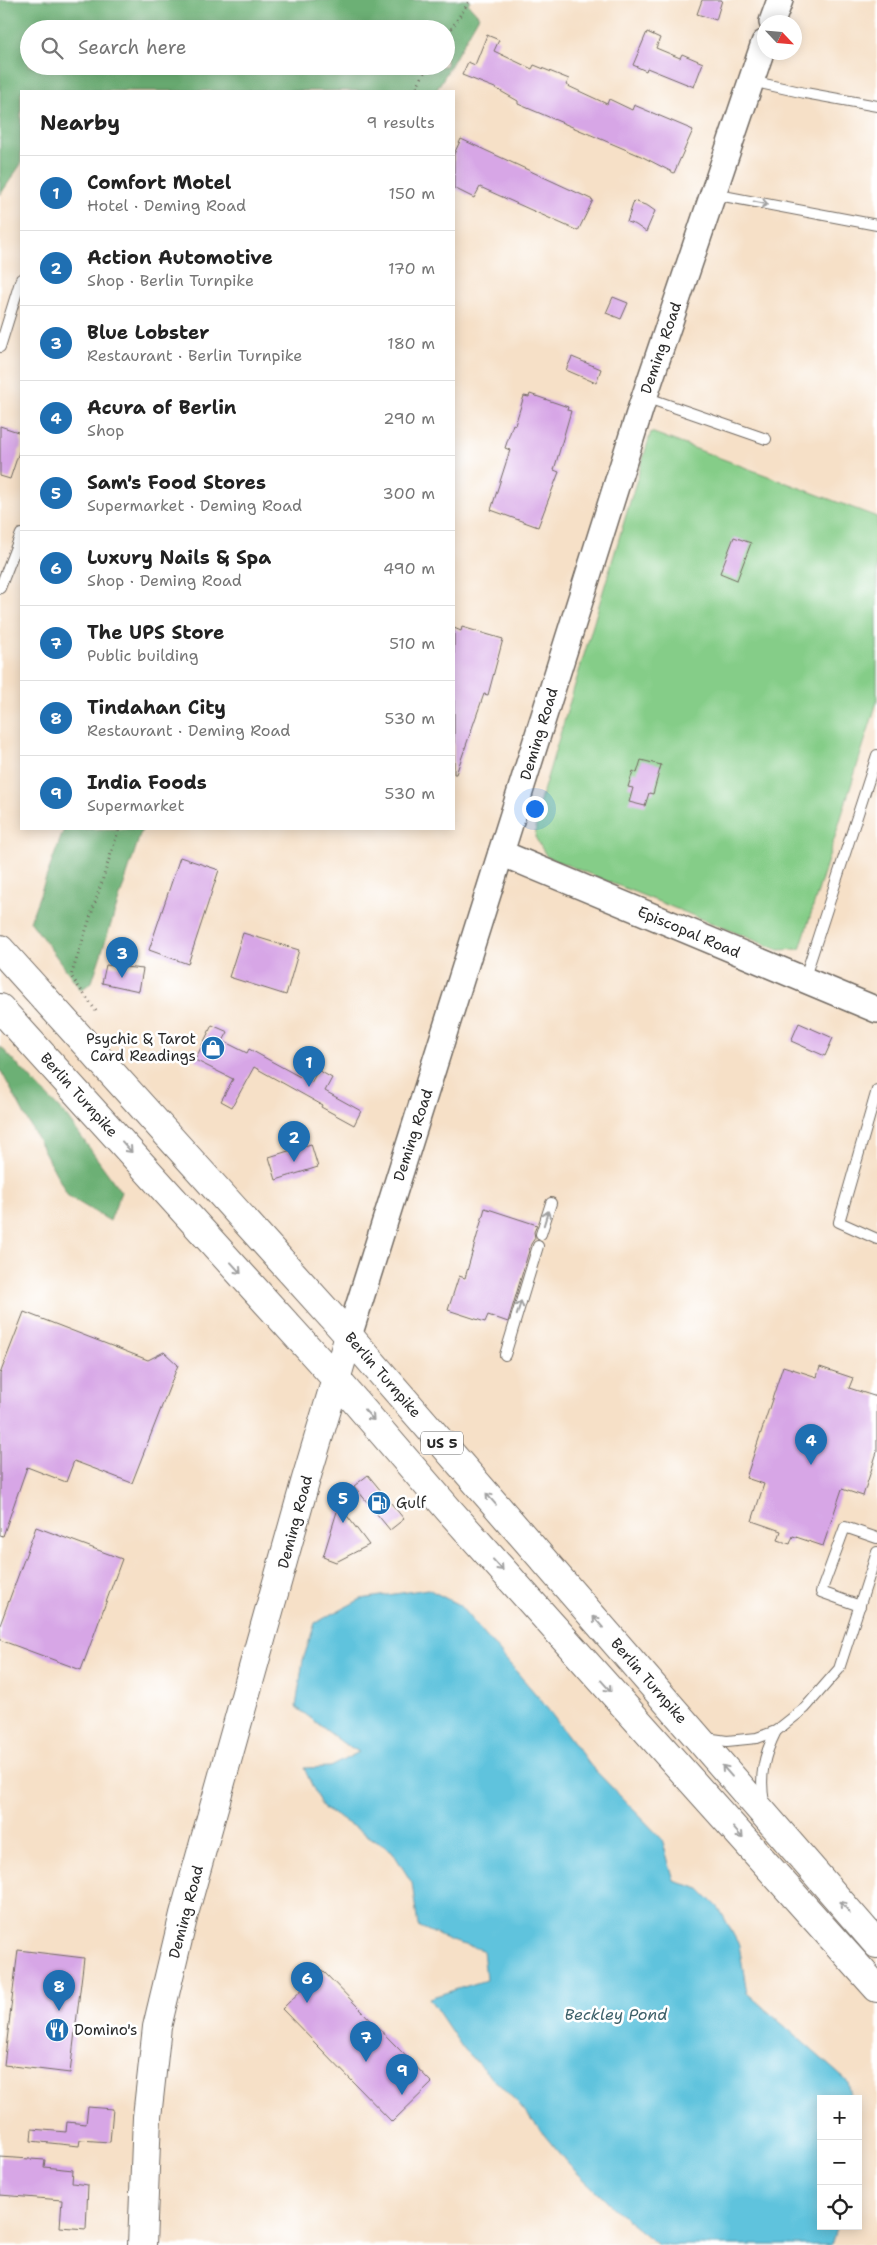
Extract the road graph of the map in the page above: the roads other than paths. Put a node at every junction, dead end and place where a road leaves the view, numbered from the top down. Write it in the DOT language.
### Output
graph roads {
  1 [pos="780,0"];
  2 [pos="775,15"];
  3 [pos="758,60"];
  4 [pos="751,81"];
  5 [pos="877,106"];
  6 [pos="713,194"];
  7 [pos="877,225"];
  8 [pos="20,282"];
  9 [pos="0,347"];
  10 [pos="644,397"];
  11 [pos="766,439"];
  12 [pos="20,537"];
  13 [pos="0,588"];
  14 [pos="877,755"];
  15 [pos="874,771"];
  16 [pos="501,853"];
  17 [pos="0,949"];
  18 [pos="804,980"];
  19 [pos="0,1008"];
  20 [pos="877,1010"];
  21 [pos="877,1090"];
  22 [pos="551,1203"];
  23 [pos="541,1234"];
  24 [pos="877,1239"];
  25 [pos="538,1246"];
  26 [pos="349,1336"];
  27 [pos="505,1355"];
  28 [pos="336,1379"];
  29 [pos="877,1538"];
  30 [pos="877,1552"];
  31 [pos="860,1606"];
  32 [pos="776,1731"];
  33 [pos="696,1736"];
  34 [pos="766,1816"];
  35 [pos="877,1944"];
  36 [pos="877,1988"];
  37 [pos="142,2245"];
  1 -- 2 [label="street"];
  3 -- 4 [label="street, Deming Road"];
  4 -- 5 [label="lane"];
  4 -- 6 [label="street, Deming Road"];
  6 -- 7 [label="lane, one-way"];
  6 -- 10 [label="street, Deming Road"];
  8 -- 9 [label="lane"];
  10 -- 11 [label="lane"];
  10 -- 16 [label="street, Deming Road"];
  12 -- 13 [label="lane"];
  14 -- 15 [label="lane"];
  15 -- 18 [label="lane"];
  16 -- 18 [label="street, Episcopal Road"];
  16 -- 26 [label="street, Deming Road"];
  17 -- 26 [label="main road, Berlin Turnpike / US 5"];
  18 -- 20 [label="street, Episcopal Road"];
  19 -- 28 [label="main road, Berlin Turnpike / US 5, one-way"];
  21 -- 24 [label="lane"];
  23 -- 22 [label="lane, one-way"];
  27 -- 25 [label="lane, one-way"];
  26 -- 28 [label="main road, Deming Road"];
  33 -- 26 [label="main road, Berlin Turnpike / US 5, one-way"];
  28 -- 36 [label="main road, Berlin Turnpike / US 5, one-way"];
  28 -- 37 [label="main road, Deming Road"];
  29 -- 31 [label="lane"];
  30 -- 31 [label="lane"];
  31 -- 32 [label="lane"];
  32 -- 33 [label="lane"];
  32 -- 34 [label="lane"];
  34 -- 33 [label="main road, Berlin Turnpike / US 5, one-way"];
  35 -- 34 [label="main road, Berlin Turnpike / US 5, one-way"];
}
